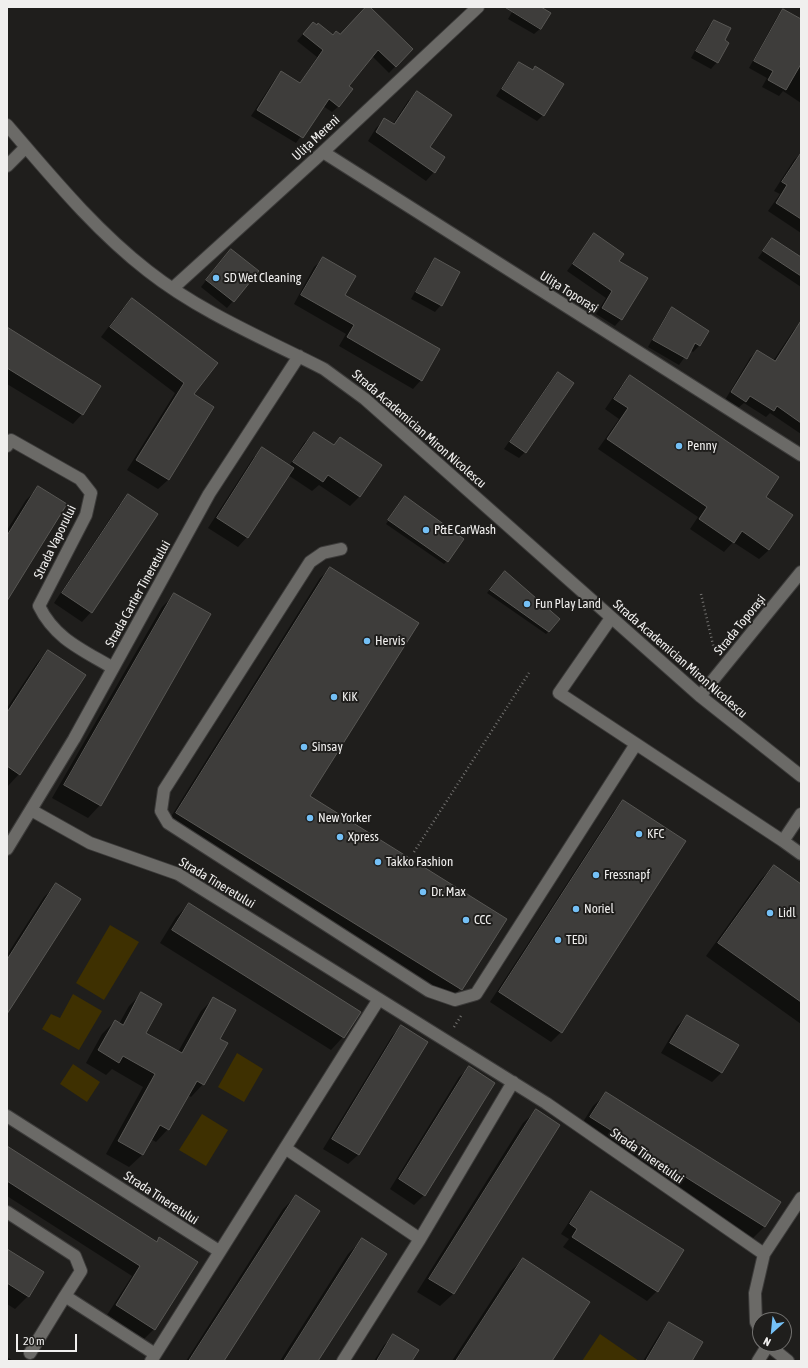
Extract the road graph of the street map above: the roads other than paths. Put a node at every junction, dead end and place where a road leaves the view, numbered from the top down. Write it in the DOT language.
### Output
graph roads {
  1 [pos="478,7"];
  2 [pos="7,125"];
  3 [pos="26,147"];
  4 [pos="322,152"];
  5 [pos="7,166"];
  6 [pos="173,288"];
  7 [pos="299,356"];
  8 [pos="8,440"];
  9 [pos="801,455"];
  10 [pos="341,549"];
  11 [pos="801,572"];
  12 [pos="611,618"];
  13 [pos="113,668"];
  14 [pos="700,696"];
  15 [pos="636,744"];
  16 [pos="801,776"];
  17 [pos="31,810"];
  18 [pos="801,814"];
  19 [pos="783,841"];
  20 [pos="7,849"];
  21 [pos="801,854"];
  22 [pos="379,998"];
  23 [pos="513,1082"];
  24 [pos="7,1116"];
  25 [pos="285,1148"];
  26 [pos="801,1198"];
  27 [pos="7,1212"];
  28 [pos="420,1239"];
  29 [pos="219,1251"];
  30 [pos="764,1254"];
  31 [pos="65,1296"];
  32 [pos="756,1312"];
  33 [pos="30,1352"];
  34 [pos="764,1352"];
  35 [pos="777,1352"];
  36 [pos="153,1357"];
  37 [pos="343,1361"];
  38 [pos="758,1361"];
  39 [pos="788,1361"];
  1 -- 4 [label="street, Ulița Mereni"];
  2 -- 3 [label="street, Strada Academician Miron Nicolescu"];
  3 -- 5 [label="street"];
  3 -- 6 [label="street, Strada Academician Miron Nicolescu"];
  4 -- 6 [label="street, Ulița Mereni"];
  4 -- 9 [label="street, Ulița Toporași"];
  6 -- 7 [label="street, Strada Academician Miron Nicolescu"];
  7 -- 12 [label="street, Strada Academician Miron Nicolescu"];
  7 -- 13 [label="street, Strada Cartier Tineretului"];
  8 -- 13 [label="street, Strada Vaporului"];
  10 -- 15 [label="street"];
  11 -- 14 [label="street, Strada Toporași"];
  12 -- 14 [label="street, Strada Academician Miron Nicolescu"];
  12 -- 15 [label="street"];
  13 -- 17 [label="street, Strada Cartier Tineretului"];
  14 -- 16 [label="street, Strada Academician Miron Nicolescu"];
  15 -- 19 [label="street"];
  17 -- 20 [label="street, Strada Cartier Tineretului"];
  17 -- 22 [label="street, Strada Tineretului"];
  18 -- 19 [label="street"];
  19 -- 21 [label="street"];
  22 -- 23 [label="street, Strada Tineretului"];
  22 -- 25 [label="street"];
  23 -- 28 [label="street"];
  23 -- 30 [label="street, Strada Tineretului"];
  24 -- 29 [label="street, Strada Tineretului"];
  25 -- 28 [label="street"];
  25 -- 29 [label="street"];
  26 -- 30 [label="street"];
  27 -- 31 [label="street"];
  28 -- 37 [label="street"];
  29 -- 36 [label="street"];
  30 -- 32 [label="street"];
  31 -- 33 [label="street"];
  31 -- 36 [label="street"];
  34 -- 38 [label="street"];
  35 -- 39 [label="street"];
}
